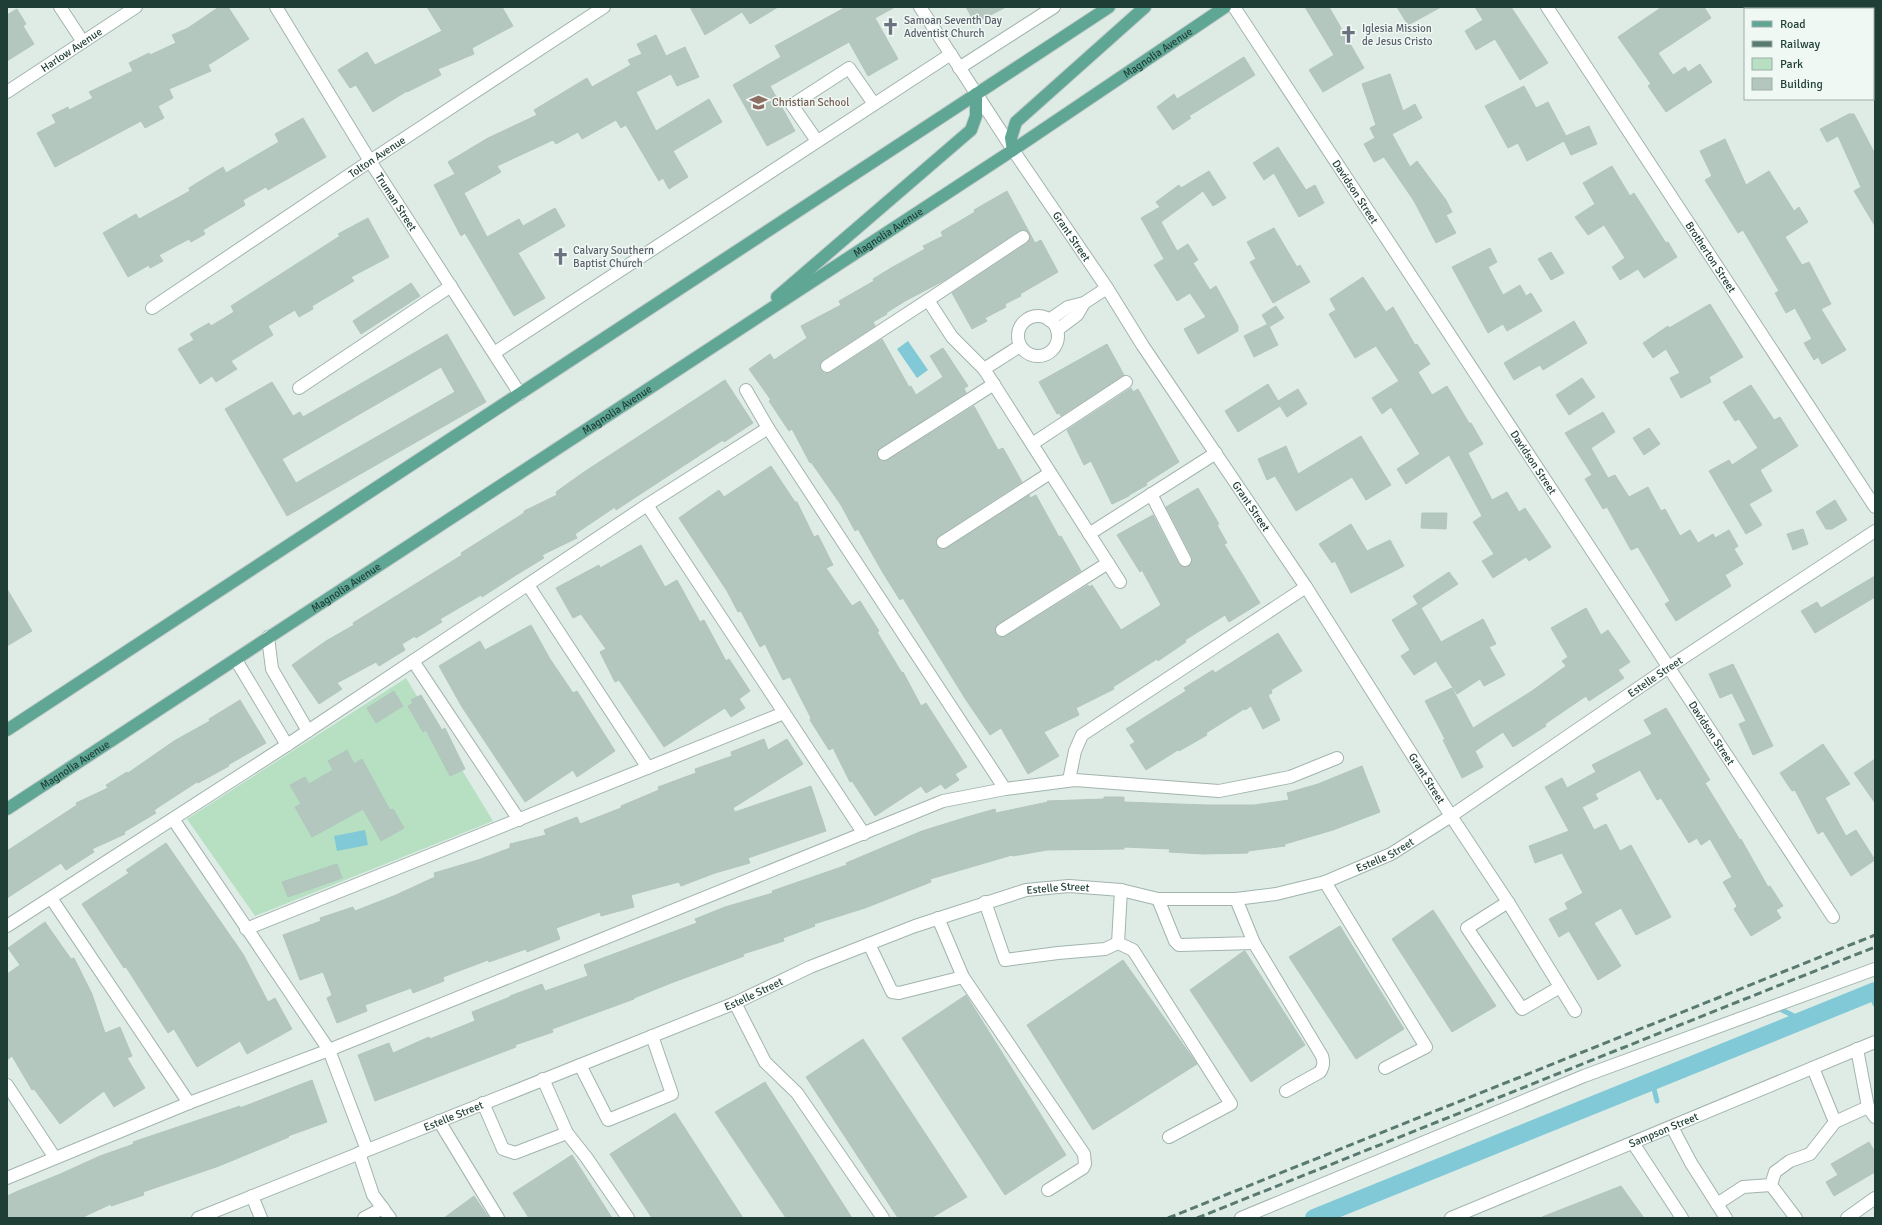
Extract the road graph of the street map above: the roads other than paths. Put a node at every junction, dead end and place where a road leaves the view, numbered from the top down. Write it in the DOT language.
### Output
graph roads {
  1 [pos="60,7"];
  2 [pos="136,7"];
  3 [pos="276,7"];
  4 [pos="604,7"];
  5 [pos="920,7"];
  6 [pos="1054,7"];
  7 [pos="1109,7"];
  8 [pos="1145,7"];
  9 [pos="1225,7"];
  10 [pos="1234,7"];
  11 [pos="1547,7"];
  12 [pos="84,42"];
  13 [pos="950,54"];
  14 [pos="959,68"];
  15 [pos="7,92"];
  16 [pos="976,94"];
  17 [pos="874,104"];
  18 [pos="817,141"];
  19 [pos="1013,150"];
  20 [pos="370,161"];
  21 [pos="1023,236"];
  22 [pos="450,286"];
  23 [pos="1107,288"];
  24 [pos="928,300"];
  25 [pos="1084,303"];
  26 [pos="152,308"];
  27 [pos="1049,320"];
  28 [pos="1057,330"];
  29 [pos="738,331"];
  30 [pos="1020,346"];
  31 [pos="494,353"];
  32 [pos="827,366"];
  33 [pos="984,369"];
  34 [pos="1126,382"];
  35 [pos="994,384"];
  36 [pos="299,388"];
  37 [pos="746,390"];
  38 [pos="520,394"];
  39 [pos="768,428"];
  40 [pos="1032,444"];
  41 [pos="884,454"];
  42 [pos="1216,454"];
  43 [pos="1050,473"];
  44 [pos="1151,494"];
  45 [pos="647,505"];
  46 [pos="1875,507"];
  47 [pos="1875,531"];
  48 [pos="1089,534"];
  49 [pos="943,542"];
  50 [pos="1185,560"];
  51 [pos="1108,563"];
  52 [pos="1120,582"];
  53 [pos="528,585"];
  54 [pos="1306,587"];
  55 [pos="1002,630"];
  56 [pos="268,637"];
  57 [pos="236,660"];
  58 [pos="413,661"];
  59 [pos="1670,667"];
  60 [pos="784,713"];
  61 [pos="7,730"];
  62 [pos="308,730"];
  63 [pos="287,745"];
  64 [pos="1337,758"];
  65 [pos="648,768"];
  66 [pos="1069,780"];
  67 [pos="1005,789"];
  68 [pos="7,809"];
  69 [pos="1451,816"];
  70 [pos="173,819"];
  71 [pos="519,820"];
  72 [pos="864,834"];
  73 [pos="1325,882"];
  74 [pos="1121,890"];
  75 [pos="51,898"];
  76 [pos="1158,899"];
  77 [pos="1236,899"];
  78 [pos="985,902"];
  79 [pos="1508,902"];
  80 [pos="1833,917"];
  81 [pos="938,918"];
  82 [pos="7,926"];
  83 [pos="246,929"];
  84 [pos="1118,943"];
  85 [pos="1254,943"];
  86 [pos="869,944"];
  87 [pos="1875,970"];
  88 [pos="963,977"];
  89 [pos="1560,987"];
  90 [pos="735,1003"];
  91 [pos="1575,1011"];
  92 [pos="652,1036"];
  93 [pos="1875,1042"];
  94 [pos="1857,1049"];
  95 [pos="329,1050"];
  96 [pos="580,1065"];
  97 [pos="1385,1068"];
  98 [pos="1813,1068"];
  99 [pos="543,1079"];
  100 [pos="7,1085"];
  101 [pos="1286,1091"];
  102 [pos="189,1103"];
  103 [pos="483,1103"];
  104 [pos="1868,1107"];
  105 [pos="1875,1117"];
  106 [pos="439,1121"];
  107 [pos="1835,1122"];
  108 [pos="1672,1127"];
  109 [pos="567,1133"];
  110 [pos="1169,1137"];
  111 [pos="1633,1143"];
  112 [pos="363,1152"];
  113 [pos="55,1158"];
  114 [pos="7,1178"];
  115 [pos="1771,1185"];
  116 [pos="1048,1190"];
  117 [pos="252,1196"];
  118 [pos="1875,1198"];
  119 [pos="1717,1204"];
  120 [pos="386,1213"];
  121 [pos="215,1215"];
  122 [pos="198,1218"];
  123 [pos="261,1218"];
  124 [pos="364,1218"];
  125 [pos="498,1218"];
  126 [pos="628,1218"];
  127 [pos="883,1218"];
  128 [pos="1241,1218"];
  129 [pos="1451,1218"];
  130 [pos="1682,1218"];
  131 [pos="1726,1218"];
  132 [pos="1796,1218"];
  133 [pos="1847,1218"];
  1 -- 12 [label="street"];
  2 -- 12 [label="street, Harlow Avenue"];
  3 -- 20 [label="street, Truman Street"];
  4 -- 20 [label="street, Tolton Avenue"];
  5 -- 13 [label="street, Grant Street"];
  6 -- 14 [label="street"];
  7 -- 16 [label="main road"];
  8 -- 19 [label="main road"];
  9 -- 19 [label="main road, Magnolia Avenue"];
  10 -- 59 [label="street, Davidson Street"];
  11 -- 46 [label="street, Brotherton Street"];
  12 -- 15 [label="street, Harlow Avenue"];
  13 -- 14 [label="street, Grant Street"];
  13 -- 17 [label="street"];
  14 -- 16 [label="street, Grant Street"];
  16 -- 19 [label="street, Grant Street"];
  16 -- 29 [label="main road"];
  16 -- 38 [label="main road"];
  17 -- 18 [label="street"];
  17 -- 18 [label="street"];
  18 -- 31 [label="street"];
  19 -- 23 [label="street, Grant Street"];
  19 -- 29 [label="main road, Magnolia Avenue"];
  20 -- 22 [label="street, Truman Street"];
  20 -- 26 [label="street, Tolton Avenue"];
  21 -- 24 [label="street"];
  22 -- 31 [label="street, Truman Street"];
  22 -- 36 [label="street"];
  23 -- 25 [label="street"];
  23 -- 42 [label="street, Grant Street"];
  24 -- 32 [label="street"];
  24 -- 33 [label="street"];
  25 -- 27 [label="street"];
  25 -- 28 [label="street"];
  27 -- 28 [label="street"];
  27 -- 30 [label="street"];
  28 -- 30 [label="street"];
  29 -- 56 [label="main road, Magnolia Avenue"];
  30 -- 33 [label="street"];
  31 -- 38 [label="street, Truman Street"];
  33 -- 35 [label="street"];
  34 -- 40 [label="street"];
  35 -- 40 [label="street"];
  35 -- 41 [label="street"];
  37 -- 39 [label="street"];
  38 -- 61 [label="main road"];
  39 -- 45 [label="street"];
  39 -- 67 [label="street"];
  40 -- 43 [label="street"];
  42 -- 44 [label="street"];
  42 -- 54 [label="street, Grant Street"];
  43 -- 48 [label="street"];
  43 -- 49 [label="street"];
  44 -- 48 [label="street"];
  44 -- 50 [label="street"];
  45 -- 53 [label="street"];
  45 -- 60 [label="street"];
  47 -- 59 [label="street, Estelle Street"];
  48 -- 51 [label="street"];
  51 -- 52 [label="street"];
  51 -- 55 [label="street"];
  53 -- 58 [label="street"];
  53 -- 65 [label="street"];
  54 -- 66 [label="street"];
  54 -- 69 [label="street, Grant Street"];
  56 -- 57 [label="main road, Magnolia Avenue"];
  56 -- 62 [label="street"];
  57 -- 63 [label="street"];
  57 -- 68 [label="main road, Magnolia Avenue"];
  58 -- 62 [label="street"];
  58 -- 71 [label="street"];
  59 -- 69 [label="street, Estelle Street"];
  59 -- 80 [label="street, Davidson Street"];
  60 -- 65 [label="street"];
  60 -- 72 [label="street"];
  62 -- 63 [label="street"];
  63 -- 70 [label="street"];
  64 -- 66 [label="street"];
  65 -- 71 [label="street"];
  66 -- 67 [label="street"];
  67 -- 72 [label="street"];
  69 -- 73 [label="street, Estelle Street"];
  69 -- 79 [label="street, Grant Street"];
  70 -- 75 [label="street"];
  70 -- 83 [label="street"];
  71 -- 83 [label="street"];
  72 -- 95 [label="street"];
  73 -- 77 [label="street, Estelle Street"];
  73 -- 97 [label="street"];
  74 -- 76 [label="street, Estelle Street"];
  74 -- 78 [label="street, Estelle Street"];
  74 -- 84 [label="street"];
  75 -- 82 [label="street"];
  75 -- 102 [label="street"];
  76 -- 77 [label="street, Estelle Street"];
  76 -- 85 [label="street"];
  77 -- 85 [label="street"];
  78 -- 81 [label="street, Estelle Street"];
  78 -- 84 [label="street"];
  79 -- 89 [label="street, Grant Street"];
  79 -- 89 [label="street"];
  81 -- 86 [label="street, Estelle Street"];
  81 -- 88 [label="street"];
  83 -- 95 [label="street"];
  84 -- 110 [label="street"];
  85 -- 101 [label="street"];
  86 -- 88 [label="street"];
  86 -- 90 [label="street, Estelle Street"];
  87 -- 128 [label="street"];
  88 -- 116 [label="street"];
  89 -- 91 [label="street, Grant Street"];
  90 -- 92 [label="street, Estelle Street"];
  90 -- 127 [label="street"];
  92 -- 96 [label="street, Estelle Street"];
  92 -- 96 [label="street"];
  93 -- 94 [label="street, Sampson Street"];
  94 -- 98 [label="street, Sampson Street"];
  94 -- 104 [label="street"];
  95 -- 102 [label="street"];
  95 -- 112 [label="street"];
  96 -- 99 [label="street, Estelle Street"];
  98 -- 107 [label="street"];
  98 -- 108 [label="street, Sampson Street"];
  99 -- 103 [label="street, Estelle Street"];
  99 -- 109 [label="street"];
  100 -- 113 [label="street"];
  102 -- 113 [label="street"];
  103 -- 106 [label="street, Estelle Street"];
  103 -- 109 [label="street"];
  104 -- 105 [label="street"];
  104 -- 107 [label="street"];
  106 -- 112 [label="street, Estelle Street"];
  106 -- 125 [label="street"];
  107 -- 115 [label="street"];
  108 -- 111 [label="street, Sampson Street"];
  108 -- 119 [label="street"];
  109 -- 126 [label="street"];
  111 -- 129 [label="street, Sampson Street"];
  111 -- 130 [label="street"];
  112 -- 117 [label="street, Estelle Street"];
  112 -- 120 [label="street"];
  113 -- 114 [label="street"];
  115 -- 119 [label="street"];
  115 -- 132 [label="street"];
  117 -- 121 [label="street, Estelle Street"];
  117 -- 123 [label="street"];
  118 -- 133 [label="street"];
  119 -- 131 [label="street"];
  120 -- 124 [label="street"];
  121 -- 122 [label="street, Estelle Street"];
}
